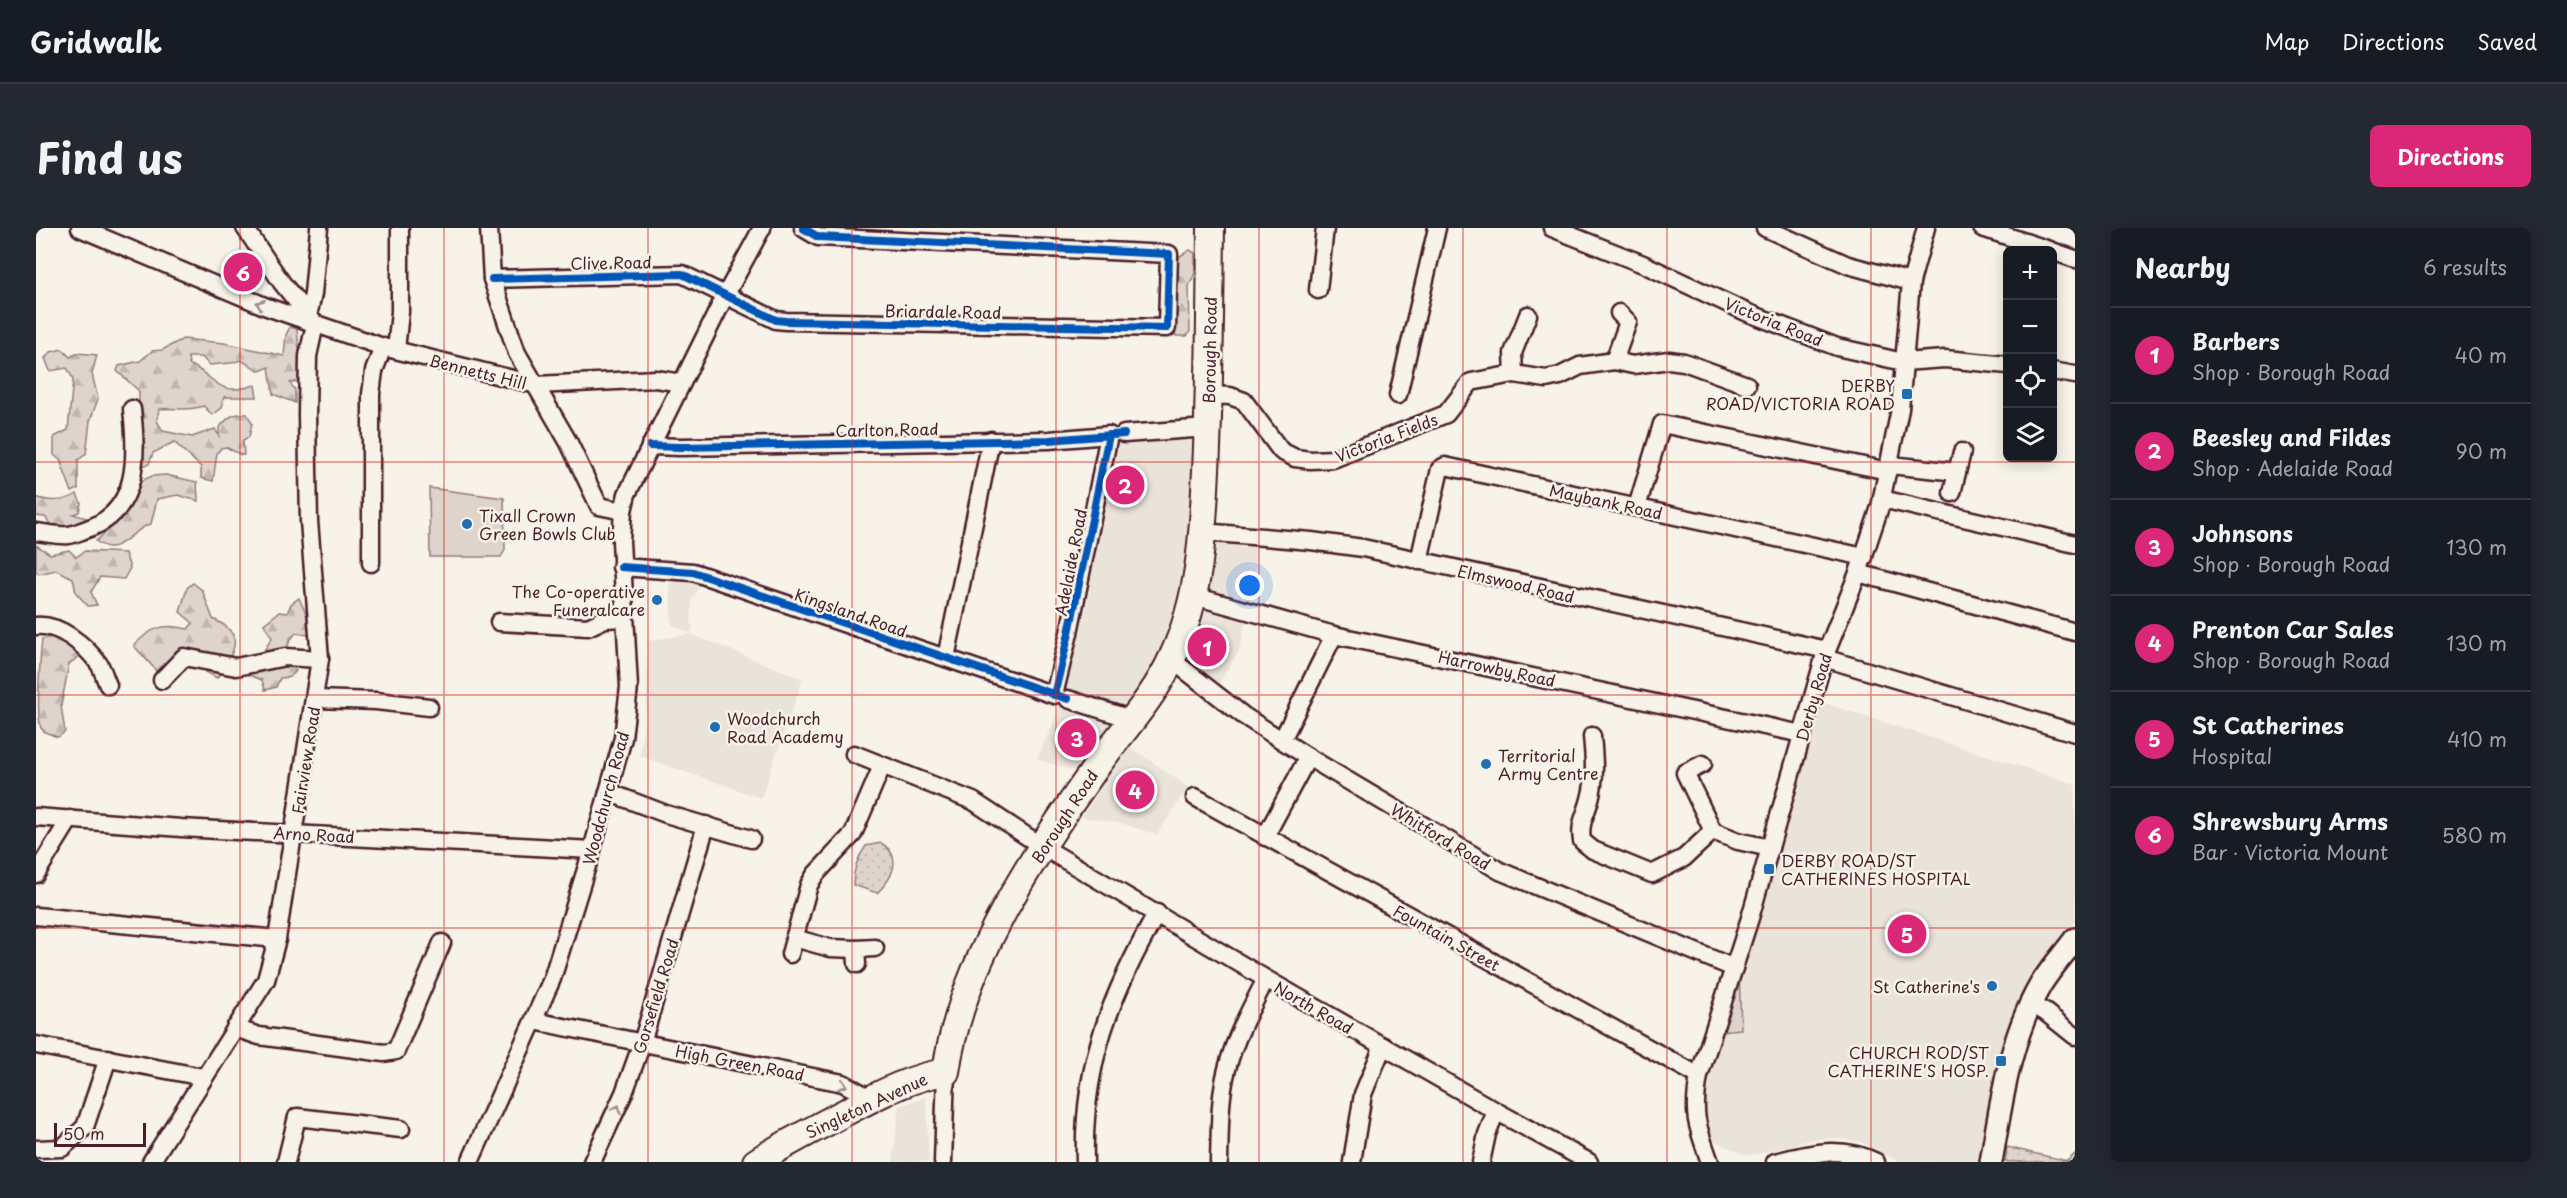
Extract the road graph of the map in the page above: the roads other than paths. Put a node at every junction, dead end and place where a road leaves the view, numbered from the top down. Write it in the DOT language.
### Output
graph roads {
  1 [pos="80,228"];
  2 [pos="245,228"];
  3 [pos="319,228"];
  4 [pos="400,228"];
  5 [pos="489,228"];
  6 [pos="762,228"];
  7 [pos="803,228"];
  8 [pos="1211,228"];
  9 [pos="1324,228"];
  10 [pos="1437,228"];
  11 [pos="1552,228"];
  12 [pos="1765,228"];
  13 [pos="1926,228"];
  14 [pos="1982,228"];
  15 [pos="2036,246"];
  16 [pos="2057,253"];
  17 [pos="2075,259"];
  18 [pos="492,279"];
  19 [pos="1911,282"];
  20 [pos="1318,290"];
  21 [pos="725,296"];
  22 [pos="1619,313"];
  23 [pos="1528,315"];
  24 [pos="311,320"];
  25 [pos="389,349"];
  26 [pos="1614,360"];
  27 [pos="1903,362"];
  28 [pos="2003,365"];
  29 [pos="2057,373"];
  30 [pos="1514,374"];
  31 [pos="2075,375"];
  32 [pos="682,383"];
  33 [pos="537,385"];
  34 [pos="1747,385"];
  35 [pos="1209,396"];
  36 [pos="1398,396"];
  37 [pos="132,409"];
  38 [pos="1208,428"];
  39 [pos="1117,434"];
  40 [pos="992,440"];
  41 [pos="650,446"];
  42 [pos="1962,452"];
  43 [pos="1889,468"];
  44 [pos="1957,472"];
  45 [pos="1952,493"];
  46 [pos="1882,499"];
  47 [pos="1637,507"];
  48 [pos="623,511"];
  49 [pos="36,532"];
  50 [pos="1203,532"];
  51 [pos="2075,544"];
  52 [pos="376,554"];
  53 [pos="1419,561"];
  54 [pos="1861,565"];
  55 [pos="621,567"];
  56 [pos="1194,596"];
  57 [pos="624,618"];
  58 [pos="499,622"];
  59 [pos="36,626"];
  60 [pos="2075,632"];
  61 [pos="1334,635"];
  62 [pos="1825,654"];
  63 [pos="946,658"];
  64 [pos="320,659"];
  65 [pos="1172,660"];
  66 [pos="162,680"];
  67 [pos="108,685"];
  68 [pos="1061,697"];
  69 [pos="315,699"];
  70 [pos="429,707"];
  71 [pos="1131,719"];
  72 [pos="2075,733"];
  73 [pos="1802,734"];
  74 [pos="1592,736"];
  75 [pos="1282,740"];
  76 [pos="854,754"];
  77 [pos="1308,757"];
  78 [pos="1703,764"];
  79 [pos="882,766"];
  80 [pos="608,792"];
  81 [pos="1195,797"];
  82 [pos="36,817"];
  83 [pos="70,819"];
  84 [pos="706,825"];
  85 [pos="1713,831"];
  86 [pos="293,833"];
  87 [pos="1265,837"];
  88 [pos="751,839"];
  89 [pos="1043,847"];
  90 [pos="1770,848"];
  91 [pos="592,850"];
  92 [pos="36,874"];
  93 [pos="1157,913"];
  94 [pos="36,916"];
  95 [pos="277,939"];
  96 [pos="442,943"];
  97 [pos="875,948"];
  98 [pos="2071,952"];
  99 [pos="1734,968"];
  100 [pos="1266,979"];
  101 [pos="2030,1004"];
  102 [pos="534,1021"];
  103 [pos="235,1028"];
  104 [pos="2075,1036"];
  105 [pos="642,1043"];
  106 [pos="36,1045"];
  107 [pos="1383,1046"];
  108 [pos="108,1058"];
  109 [pos="946,1072"];
  110 [pos="1700,1076"];
  111 [pos="203,1077"];
  112 [pos="872,1099"];
  113 [pos="1496,1112"];
  114 [pos="401,1130"];
  115 [pos="36,1149"];
  116 [pos="151,1162"];
  117 [pos="286,1162"];
  118 [pos="470,1162"];
  119 [pos="592,1162"];
  120 [pos="756,1162"];
  121 [pos="943,1162"];
  122 [pos="1085,1162"];
  123 [pos="1219,1162"];
  124 [pos="1352,1162"];
  125 [pos="1481,1162"];
  126 [pos="1589,1162"];
  127 [pos="1710,1162"];
  128 [pos="1774,1162"];
  129 [pos="1876,1162"];
  130 [pos="1991,1162"];
  24 -- 1 [label="street, Bennetts Hill, one-way"];
  2 -- 24 [label="street"];
  3 -- 24 [label="street, Fairview Road"];
  4 -- 25 [label="street"];
  5 -- 18 [label="street"];
  6 -- 21 [label="street, Woodchurch Road"];
  7 -- 21 [label="street, Briardale Road"];
  8 -- 35 [label="highway, Borough Road"];
  9 -- 20 [label="street"];
  10 -- 36 [label="street"];
  11 -- 27 [label="street, Victoria Road"];
  12 -- 19 [label="street"];
  13 -- 19 [label="street, Derby Road"];
  14 -- 15 [label="street"];
  16 -- 17 [label="street"];
  18 -- 21 [label="street, Clive Road"];
  18 -- 33 [label="street"];
  19 -- 27 [label="street, Derby Road"];
  21 -- 32 [label="street, Woodchurch Road"];
  22 -- 26 [label="street"];
  23 -- 30 [label="street"];
  24 -- 25 [label="street, Bennetts Hill"];
  24 -- 64 [label="street, Fairview Road"];
  25 -- 33 [label="street, Bennetts Hill"];
  25 -- 52 [label="street"];
  26 -- 30 [label="street, Victoria Fields"];
  26 -- 34 [label="street, Victoria Fields"];
  27 -- 28 [label="street, Victoria Road"];
  27 -- 43 [label="street, Derby Road"];
  29 -- 31 [label="street"];
  30 -- 35 [label="street, Victoria Fields"];
  32 -- 33 [label="street, Bennetts Hill"];
  32 -- 41 [label="street, Woodchurch Road"];
  33 -- 48 [label="street"];
  35 -- 38 [label="highway, Borough Road"];
  37 -- 49 [label="street"];
  38 -- 39 [label="street, Carlton Road"];
  38 -- 50 [label="highway, Borough Road"];
  39 -- 40 [label="street, Carlton Road"];
  39 -- 68 [label="street, Adelaide Road"];
  40 -- 41 [label="street, Carlton Road"];
  40 -- 63 [label="street"];
  41 -- 48 [label="street, Woodchurch Road"];
  42 -- 44 [label="street"];
  43 -- 44 [label="street"];
  43 -- 46 [label="street, Derby Road"];
  43 -- 47 [label="street"];
  44 -- 45 [label="street"];
  46 -- 51 [label="street"];
  46 -- 54 [label="street, Derby Road"];
  47 -- 53 [label="street, Maybank Road"];
  47 -- 54 [label="street, Maybank Road"];
  48 -- 55 [label="street, Woodchurch Road"];
  50 -- 53 [label="street, Elmswood Road"];
  50 -- 56 [label="highway, Borough Road"];
  53 -- 62 [label="street, Elmswood Road"];
  54 -- 60 [label="street, Maybank Road"];
  54 -- 62 [label="street, Derby Road"];
  55 -- 57 [label="street, Woodchurch Road"];
  55 -- 63 [label="street, Kingsland Road"];
  56 -- 61 [label="street, Harrowby Road"];
  56 -- 65 [label="highway, Borough Road"];
  57 -- 58 [label="street"];
  57 -- 80 [label="street, Woodchurch Road"];
  59 -- 67 [label="street"];
  61 -- 73 [label="street, Harrowby Road"];
  61 -- 75 [label="street"];
  62 -- 72 [label="street, Elmswood Road"];
  62 -- 73 [label="street, Derby Road"];
  63 -- 68 [label="street, Kingsland Road"];
  64 -- 66 [label="street"];
  64 -- 69 [label="street, Fairview Road"];
  65 -- 71 [label="highway, Borough Road"];
  65 -- 75 [label="street, Whitford Road"];
  68 -- 71 [label="street, Kingsland Road"];
  69 -- 70 [label="street"];
  69 -- 86 [label="street, Fairview Road"];
  71 -- 89 [label="highway, Borough Road"];
  73 -- 90 [label="street, Derby Road"];
  74 -- 85 [label="street"];
  75 -- 77 [label="street, Whitford Road"];
  76 -- 79 [label="street, North Road"];
  77 -- 87 [label="street"];
  77 -- 99 [label="street, Whitford Road"];
  78 -- 85 [label="street"];
  79 -- 89 [label="street, North Road"];
  79 -- 97 [label="street"];
  80 -- 84 [label="street"];
  80 -- 91 [label="street, Woodchurch Road"];
  81 -- 87 [label="street, Fountain Street"];
  82 -- 83 [label="street, Arno Road"];
  83 -- 86 [label="street, Arno Road"];
  83 -- 92 [label="street"];
  84 -- 88 [label="street"];
  84 -- 105 [label="street, Gorsefield Road"];
  85 -- 90 [label="street"];
  86 -- 91 [label="street, Arno Road"];
  86 -- 95 [label="street, Fairview Road"];
  87 -- 110 [label="street, Fountain Street"];
  89 -- 93 [label="street, North Road"];
  89 -- 109 [label="highway, Borough Road"];
  90 -- 99 [label="street, Derby Road"];
  91 -- 102 [label="street, Woodchurch Road"];
  93 -- 100 [label="street, North Road"];
  93 -- 122 [label="street"];
  94 -- 95 [label="street"];
  95 -- 103 [label="street, Fairview Road"];
  96 -- 103 [label="street"];
  98 -- 101 [label="main road"];
  99 -- 110 [label="street, Derby Road"];
  100 -- 107 [label="street, North Road"];
  100 -- 123 [label="street"];
  101 -- 104 [label="street"];
  101 -- 130 [label="main road"];
  102 -- 105 [label="street, High Green Road"];
  102 -- 118 [label="street, Woodchurch Road"];
  103 -- 111 [label="street, Fairview Road"];
  105 -- 112 [label="street, High Green Road, one-way"];
  119 -- 105 [label="street, Gorsefield Road, one-way"];
  106 -- 108 [label="street"];
  107 -- 113 [label="street, North Road"];
  107 -- 124 [label="street"];
  108 -- 111 [label="street"];
  108 -- 115 [label="street"];
  109 -- 112 [label="highway, Singleton Avenue"];
  109 -- 121 [label="street, Borough Road"];
  110 -- 127 [label="street, Derby Road"];
  111 -- 116 [label="street, Fairview Road"];
  112 -- 120 [label="highway, Singleton Avenue"];
  113 -- 125 [label="street"];
  113 -- 126 [label="street, North Road"];
  114 -- 117 [label="street"];
  128 -- 129 [label="street"];
}
